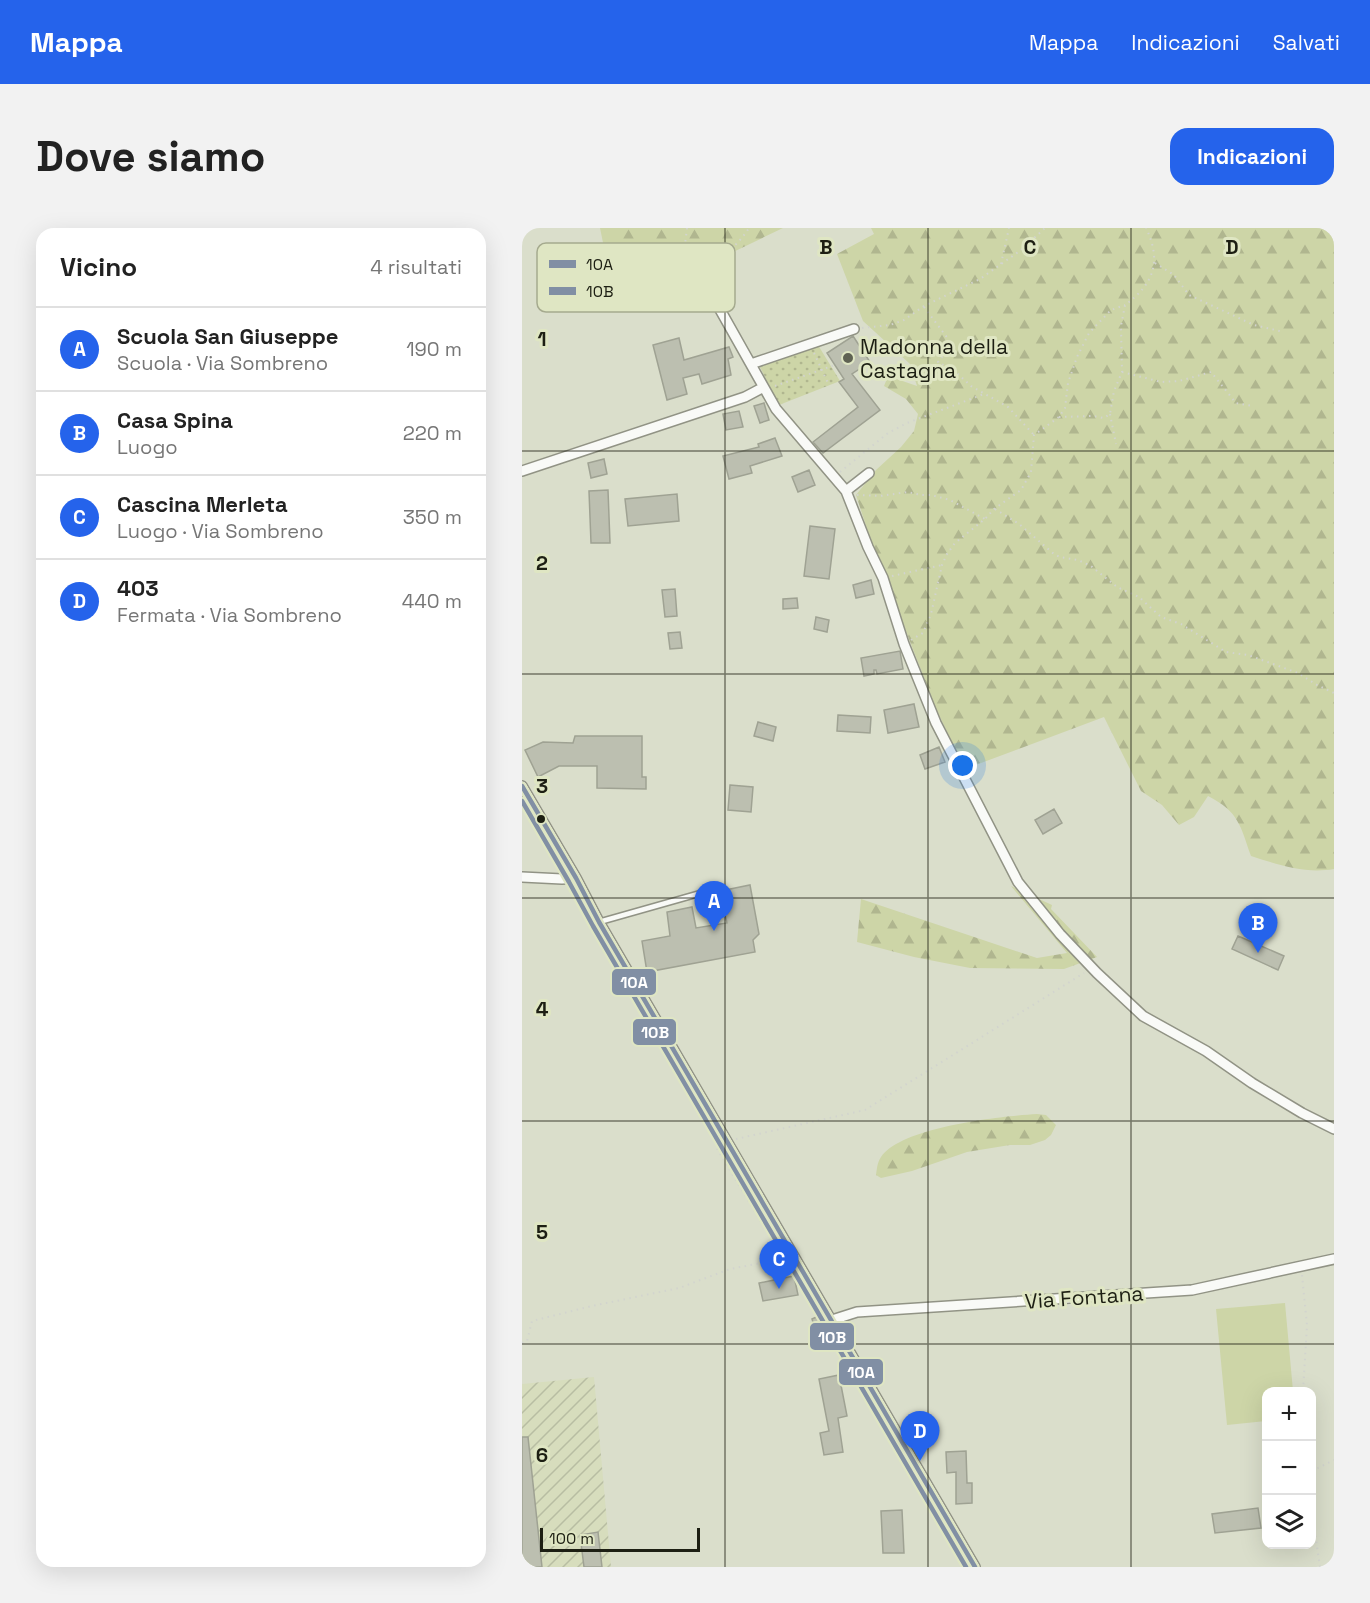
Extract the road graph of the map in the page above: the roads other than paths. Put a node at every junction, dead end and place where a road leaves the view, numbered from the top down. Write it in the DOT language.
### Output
graph roads {
  1 [pos="722,312"];
  2 [pos="854,329"];
  3 [pos="751,364"];
  4 [pos="763,389"];
  5 [pos="522,471"];
  6 [pos="868,473"];
  7 [pos="847,495"];
  8 [pos="522,786"];
  9 [pos="522,877"];
  10 [pos="576,878"];
  11 [pos="712,890"];
  12 [pos="599,922"];
  13 [pos="1334,1129"];
  14 [pos="1334,1259"];
  15 [pos="832,1320"];
  16 [pos="975,1567"];
  1 -- 3 [label="street"];
  2 -- 3 [label="street"];
  3 -- 4 [label="street"];
  4 -- 5 [label="street"];
  4 -- 7 [label="street"];
  6 -- 7 [label="street"];
  7 -- 13 [label="street"];
  8 -- 10 [label="street"];
  9 -- 10 [label="street"];
  10 -- 12 [label="street"];
  11 -- 12 [label="lane"];
  12 -- 15 [label="street"];
  14 -- 15 [label="street, Via Fontana"];
  15 -- 16 [label="street"];
}
